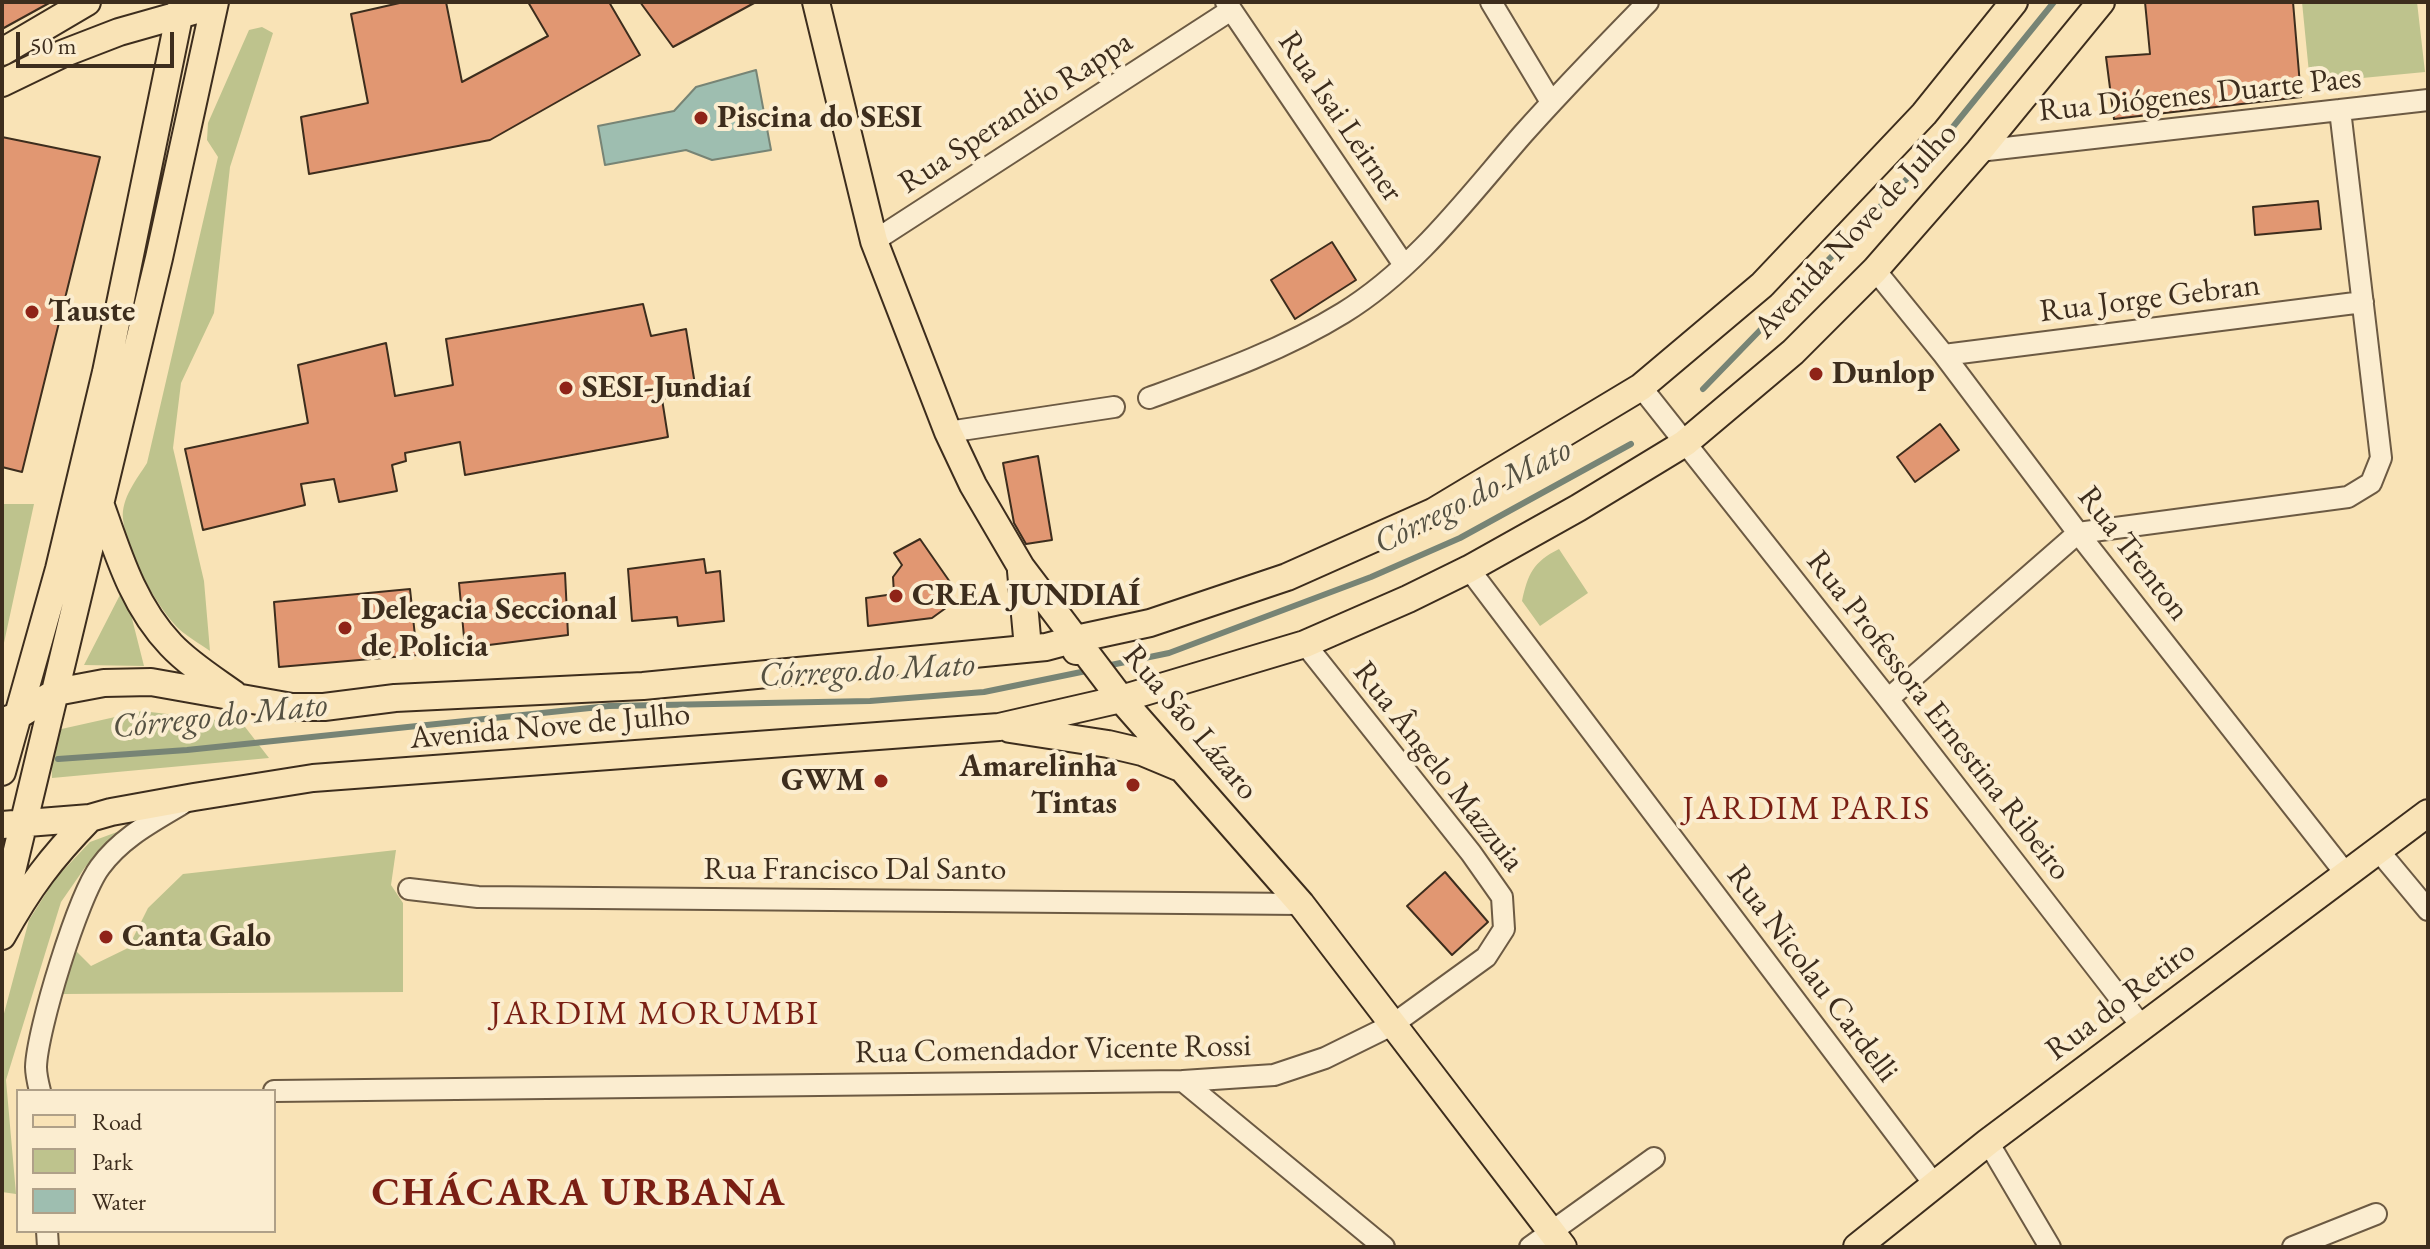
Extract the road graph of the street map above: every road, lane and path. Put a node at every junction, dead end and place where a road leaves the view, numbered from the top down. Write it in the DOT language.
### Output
graph roads {
  1 [pos="87,2"];
  2 [pos="817,2"];
  3 [pos="1491,2"];
  4 [pos="1648,2"];
  5 [pos="2014,2"];
  6 [pos="2101,2"];
  7 [pos="219,3"];
  8 [pos="1228,6"];
  9 [pos="180,9"];
  10 [pos="2,52"];
  11 [pos="2,83"];
  12 [pos="2428,100"];
  13 [pos="1551,102"];
  14 [pos="2340,110"];
  15 [pos="1979,151"];
  16 [pos="874,241"];
  17 [pos="1404,265"];
  18 [pos="1875,270"];
  19 [pos="2363,302"];
  20 [pos="1944,355"];
  21 [pos="1648,395"];
  22 [pos="1149,398"];
  23 [pos="1114,407"];
  24 [pos="948,432"];
  25 [pos="1680,437"];
  26 [pos="100,503"];
  27 [pos="2078,533"];
  28 [pos="1021,567"];
  29 [pos="1469,569"];
  30 [pos="1305,644"];
  31 [pos="1028,648"];
  32 [pos="1079,648"];
  33 [pos="56,692"];
  34 [pos="1107,693"];
  35 [pos="240,699"];
  36 [pos="1888,699"];
  37 [pos="10,718"];
  38 [pos="999,727"];
  39 [pos="1182,768"];
  40 [pos="2,772"];
  41 [pos="194,797"];
  42 [pos="90,818"];
  43 [pos="2424,823"];
  44 [pos="13,824"];
  45 [pos="2378,850"];
  46 [pos="2346,874"];
  47 [pos="409,889"];
  48 [pos="1301,904"];
  49 [pos="2428,910"];
  50 [pos="2,913"];
  51 [pos="2,936"];
  52 [pos="1392,1025"];
  53 [pos="2143,1028"];
  54 [pos="1183,1081"];
  55 [pos="40,1089"];
  56 [pos="276,1091"];
  57 [pos="1988,1142"];
  58 [pos="1654,1158"];
  59 [pos="1934,1184"];
  60 [pos="2376,1214"];
  61 [pos="1548,1242"];
  62 [pos="2303,1245"];
  63 [pos="1384,1247"];
  64 [pos="1857,1247"];
  65 [pos="2050,1247"];
  1 -- 10 [label="main road"];
  2 -- 16 [label="main road, Rua São Lázaro"];
  3 -- 13 [label="street"];
  4 -- 13 [label="street"];
  5 -- 21 [label="main road, Avenida Nove de Julho"];
  6 -- 15 [label="main road, Avenida Nove de Julho"];
  7 -- 9 [label="main road"];
  7 -- 26 [label="main road"];
  8 -- 16 [label="street, Rua Sperandio Rappa"];
  8 -- 17 [label="street, Rua Isai Leirner"];
  9 -- 11 [label="main road"];
  9 -- 37 [label="main road"];
  12 -- 14 [label="street, Rua Diógenes Duarte Paes"];
  13 -- 17 [label="street"];
  14 -- 15 [label="street, Rua Diógenes Duarte Paes"];
  14 -- 19 [label="street"];
  15 -- 18 [label="main road, Avenida Nove de Julho"];
  16 -- 24 [label="main road, Rua São Lázaro"];
  17 -- 22 [label="street"];
  18 -- 20 [label="street, Rua Trenton"];
  18 -- 25 [label="main road, Avenida Nove de Julho"];
  19 -- 20 [label="street, Rua Jorge Gebran"];
  19 -- 27 [label="street"];
  20 -- 27 [label="street, Rua Trenton"];
  21 -- 25 [label="street, Rua Professora Ernestina Ribeiro"];
  21 -- 32 [label="main road, Avenida Nove de Julho"];
  23 -- 24 [label="street"];
  24 -- 28 [label="main road, Rua São Lázaro"];
  25 -- 29 [label="main road, Avenida Nove de Julho"];
  25 -- 36 [label="street, Rua Professora Ernestina Ribeiro"];
  26 -- 33 [label="main road"];
  26 -- 35 [label="main road"];
  27 -- 36 [label="street"];
  27 -- 46 [label="street, Rua Trenton"];
  28 -- 31 [label="main road"];
  28 -- 32 [label="main road, Rua São Lázaro"];
  29 -- 30 [label="main road, Avenida Nove de Julho"];
  29 -- 59 [label="street, Rua Nicolau Cardelli"];
  30 -- 34 [label="main road, Avenida Nove de Julho"];
  30 -- 52 [label="street, Rua Ângelo Mazzuia"];
  31 -- 32 [label="main road, Avenida Nove de Julho"];
  31 -- 35 [label="main road, Avenida Nove de Julho"];
  32 -- 34 [label="main road, Rua São Lázaro"];
  33 -- 35 [label="main road, Avenida Nove de Julho"];
  33 -- 37 [label="main road, Avenida Nove de Julho"];
  33 -- 44 [label="main road"];
  34 -- 38 [label="main road, Avenida Nove de Julho"];
  34 -- 39 [label="main road, Rua São Lázaro"];
  36 -- 53 [label="street, Rua Professora Ernestina Ribeiro"];
  37 -- 40 [label="main road"];
  38 -- 39 [label="main road"];
  38 -- 41 [label="main road, Avenida Nove de Julho"];
  39 -- 48 [label="main road, Rua São Lázaro"];
  41 -- 42 [label="main road, Avenida Nove de Julho"];
  41 -- 55 [label="street"];
  42 -- 44 [label="main road, Avenida Nove de Julho"];
  42 -- 51 [label="main road"];
  43 -- 45 [label="main road, Rua do Retiro"];
  44 -- 50 [label="main road"];
  45 -- 46 [label="main road, Rua do Retiro"];
  45 -- 49 [label="street"];
  46 -- 53 [label="main road, Rua do Retiro"];
  47 -- 48 [label="street, Rua Francisco Dal Santo"];
  48 -- 52 [label="main road, Rua São Lázaro"];
  52 -- 54 [label="street, Rua Comendador Vicente Rossi"];
  52 -- 61 [label="main road, Rua São Lázaro"];
  53 -- 57 [label="main road, Rua do Retiro"];
  54 -- 56 [label="street, Rua Comendador Vicente Rossi"];
  54 -- 63 [label="street"];
  57 -- 59 [label="main road, Rua do Retiro"];
  57 -- 65 [label="street"];
  58 -- 61 [label="street"];
  59 -- 64 [label="main road, Rua do Retiro"];
  60 -- 62 [label="street"];
}
